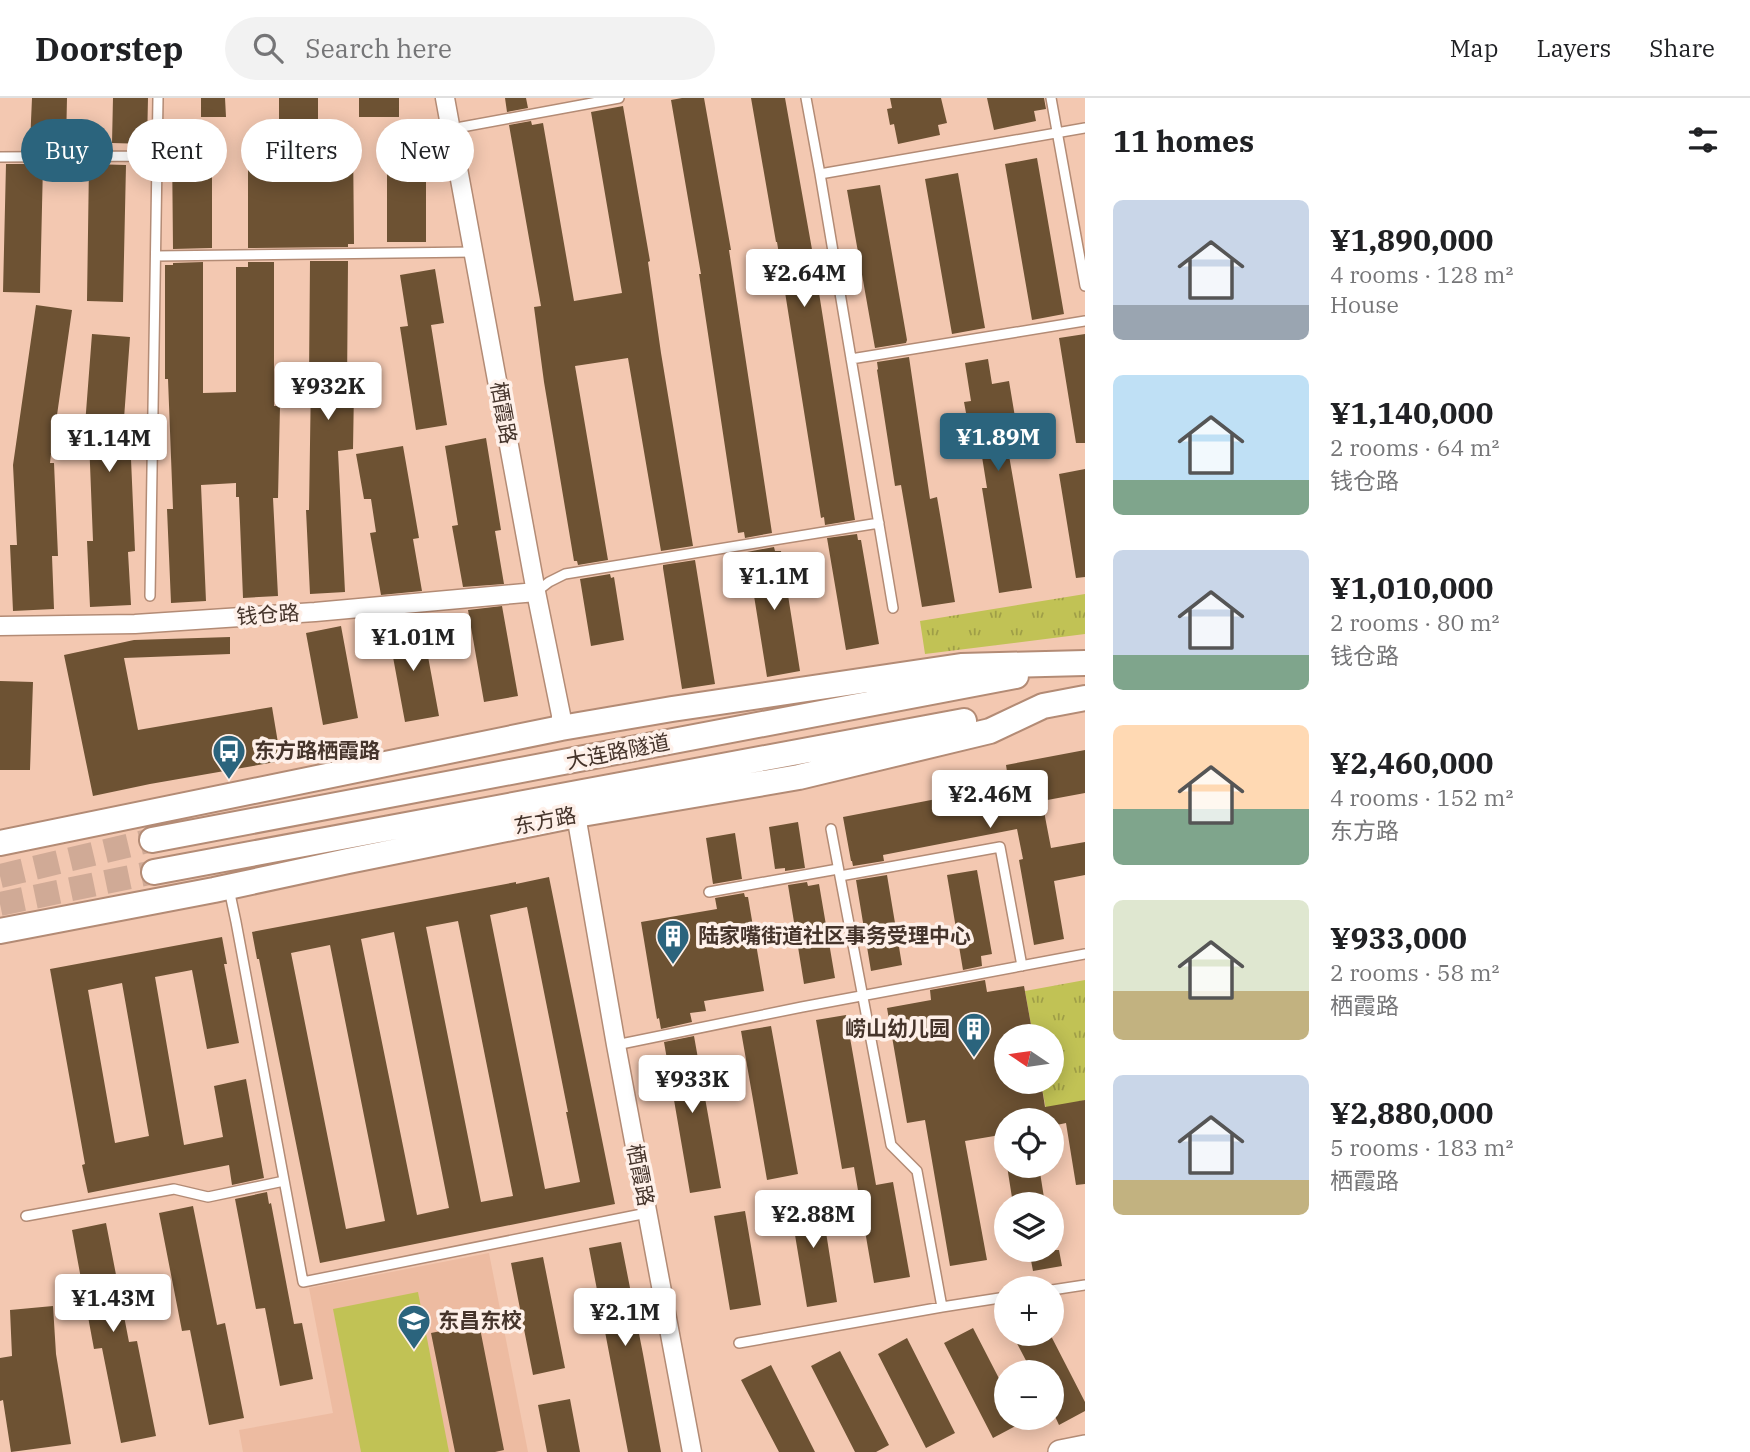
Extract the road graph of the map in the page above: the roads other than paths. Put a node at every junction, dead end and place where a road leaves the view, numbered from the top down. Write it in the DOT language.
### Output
graph roads {
  1 [pos="158,98"];
  2 [pos="445,98"];
  3 [pos="619,98"];
  4 [pos="806,98"];
  5 [pos="1051,98"];
  6 [pos="157,119"];
  7 [pos="449,119"];
  8 [pos="474,125"];
  9 [pos="1085,128"];
  10 [pos="1058,133"];
  11 [pos="127,156"];
  12 [pos="0,157"];
  13 [pos="820,174"];
  14 [pos="156,182"];
  15 [pos="461,182"];
  16 [pos="474,252"];
  17 [pos="156,256"];
  18 [pos="1085,286"];
  19 [pos="1085,321"];
  20 [pos="851,359"];
  21 [pos="879,523"];
  22 [pos="536,592"];
  23 [pos="150,596"];
  24 [pos="893,608"];
  25 [pos="0,626"];
  26 [pos="1085,663"];
  27 [pos="1085,698"];
  28 [pos="1043,706"];
  29 [pos="561,728"];
  30 [pos="576,815"];
  31 [pos="831,829"];
  32 [pos="152,840"];
  33 [pos="0,842"];
  34 [pos="154,872"];
  35 [pos="839,872"];
  36 [pos="228,887"];
  37 [pos="709,892"];
  38 [pos="0,931"];
  39 [pos="1085,954"];
  40 [pos="1021,966"];
  41 [pos="863,995"];
  42 [pos="616,1045"];
  43 [pos="284,1181"];
  44 [pos="647,1213"];
  45 [pos="26,1216"];
  46 [pos="1085,1285"];
  47 [pos="1064,1288"];
  48 [pos="994,1299"];
  49 [pos="942,1307"];
  50 [pos="739,1343"];
  51 [pos="1085,1447"];
  52 [pos="692,1452"];
  53 [pos="1060,1452"];
  1 -- 6 [label="lane"];
  2 -- 7 [label="street, 栖霞路"];
  3 -- 8 [label="lane"];
  4 -- 13 [label="lane"];
  5 -- 10 [label="lane"];
  9 -- 10 [label="lane"];
  10 -- 13 [label="lane"];
  10 -- 18 [label="lane"];
  11 -- 12 [label="lane"];
  13 -- 20 [label="lane"];
  14 -- 17 [label="lane"];
  15 -- 16 [label="street, 栖霞路"];
  16 -- 17 [label="lane"];
  16 -- 22 [label="street, 栖霞路"];
  17 -- 23 [label="lane"];
  19 -- 20 [label="lane"];
  20 -- 21 [label="lane"];
  21 -- 22 [label="lane"];
  21 -- 24 [label="lane"];
  22 -- 25 [label="street, 钱仓路"];
  22 -- 29 [label="street, 栖霞路"];
  26 -- 29 [label="main road"];
  26 -- 32 [label="main road, 大连路隧道"];
  27 -- 28 [label="main road, 东方路"];
  28 -- 30 [label="main road, 东方路"];
  28 -- 34 [label="main road, 大连路隧道"];
  29 -- 33 [label="main road"];
  30 -- 36 [label="main road, 东方路"];
  30 -- 42 [label="street, 栖霞路"];
  31 -- 35 [label="lane"];
  35 -- 37 [label="lane"];
  35 -- 40 [label="lane"];
  35 -- 41 [label="lane"];
  36 -- 38 [label="main road, 东方路"];
  36 -- 43 [label="lane"];
  39 -- 40 [label="lane"];
  40 -- 41 [label="lane"];
  41 -- 42 [label="lane"];
  41 -- 49 [label="lane"];
  42 -- 44 [label="street, 栖霞路"];
  43 -- 44 [label="lane"];
  43 -- 45 [label="lane"];
  44 -- 52 [label="street, 栖霞路"];
  46 -- 47 [label="lane"];
  48 -- 49 [label="lane"];
  49 -- 50 [label="lane"];
  51 -- 53 [label="street"];
}
